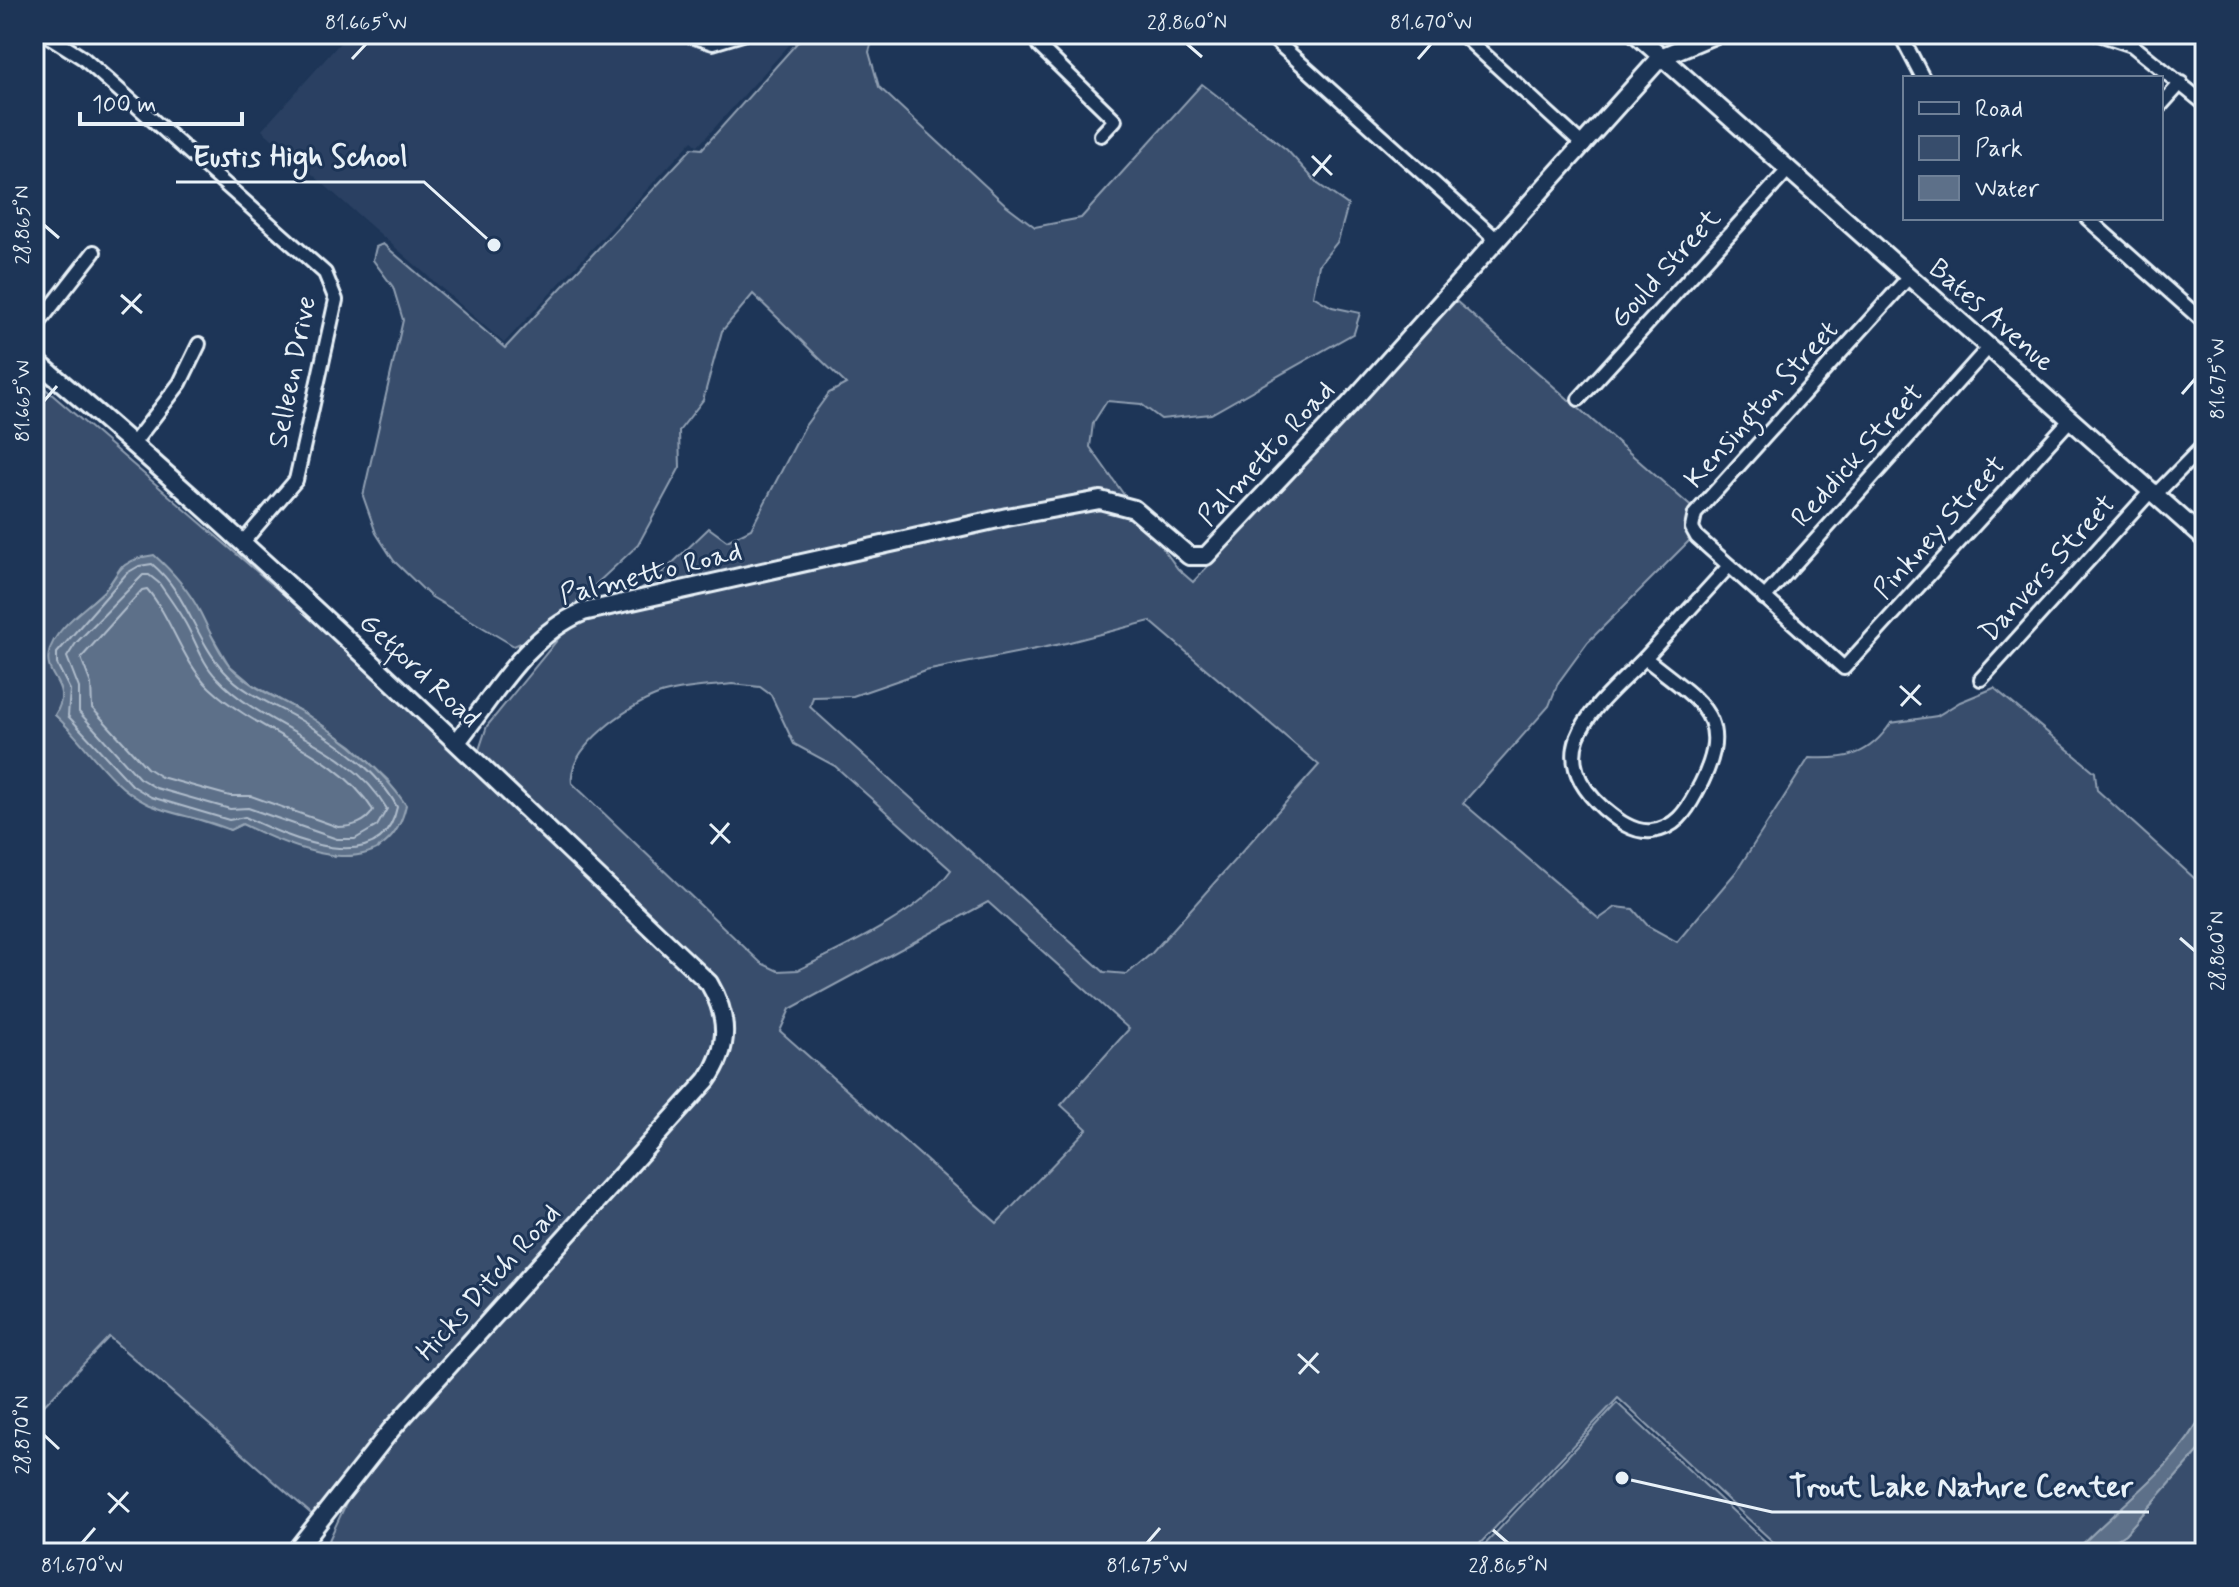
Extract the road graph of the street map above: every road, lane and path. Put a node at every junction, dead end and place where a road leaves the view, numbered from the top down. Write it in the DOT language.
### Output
graph roads {
  1 [pos="45,34"];
  2 [pos="685,34"];
  3 [pos="743,34"];
  4 [pos="1034,34"];
  5 [pos="1268,34"];
  6 [pos="1462,34"];
  7 [pos="1636,34"];
  8 [pos="1716,34"];
  9 [pos="1900,34"];
  10 [pos="2099,34"];
  11 [pos="2122,37"];
  12 [pos="1661,57"];
  13 [pos="1922,76"];
  14 [pos="2181,83"];
  15 [pos="2163,103"];
  16 [pos="2205,104"];
  17 [pos="1101,135"];
  18 [pos="1584,146"];
  19 [pos="1787,171"];
  20 [pos="2089,220"];
  21 [pos="1498,241"];
  22 [pos="94,252"];
  23 [pos="1908,278"];
  24 [pos="2205,323"];
  25 [pos="34,329"];
  26 [pos="199,344"];
  27 [pos="1988,348"];
  28 [pos="34,359"];
  29 [pos="1579,399"];
  30 [pos="2070,420"];
  31 [pos="133,444"];
  32 [pos="2205,444"];
  33 [pos="2153,493"];
  34 [pos="2205,539"];
  35 [pos="243,542"];
  36 [pos="1729,566"];
  37 [pos="1764,598"];
  38 [pos="1645,658"];
  39 [pos="1844,668"];
  40 [pos="1981,679"];
  41 [pos="457,742"];
  42 [pos="723,1049"];
  43 [pos="294,1553"];
  1 -- 35 [label="street, Selleen Drive"];
  2 -- 3 [label="street"];
  4 -- 17 [label="street"];
  5 -- 21 [label="street"];
  6 -- 18 [label="street"];
  7 -- 12 [label="street, Bates Avenue"];
  8 -- 12 [label="street, Palmetto Road"];
  9 -- 13 [label="street"];
  10 -- 11 [label="street"];
  11 -- 14 [label="street"];
  12 -- 18 [label="street, Palmetto Road"];
  12 -- 19 [label="street, Bates Avenue"];
  14 -- 15 [label="street"];
  14 -- 16 [label="street"];
  18 -- 21 [label="street, Palmetto Road"];
  19 -- 23 [label="street, Bates Avenue"];
  19 -- 29 [label="street, Gould Street"];
  20 -- 24 [label="street"];
  21 -- 41 [label="street, Palmetto Road"];
  22 -- 25 [label="street"];
  23 -- 27 [label="street, Bates Avenue"];
  23 -- 36 [label="street, Kensington Street"];
  26 -- 31 [label="street"];
  27 -- 30 [label="street, Bates Avenue"];
  27 -- 37 [label="street, Reddick Street"];
  28 -- 31 [label="street, Getford Road"];
  30 -- 33 [label="street, Bates Avenue"];
  30 -- 39 [label="street, Pinkney Street"];
  31 -- 35 [label="street, Getford Road"];
  32 -- 33 [label="street, Danvers Street"];
  33 -- 34 [label="street, Bates Avenue"];
  33 -- 40 [label="street, Danvers Street"];
  35 -- 41 [label="street, Getford Road"];
  36 -- 37 [label="street, Kensington Street"];
  36 -- 38 [label="street"];
  37 -- 39 [label="street, Kensington Street"];
  38 -- 38 [label="street"];
  41 -- 42 [label="street, Getford Road"];
  42 -- 43 [label="street, Hicks Ditch Road"];
}
